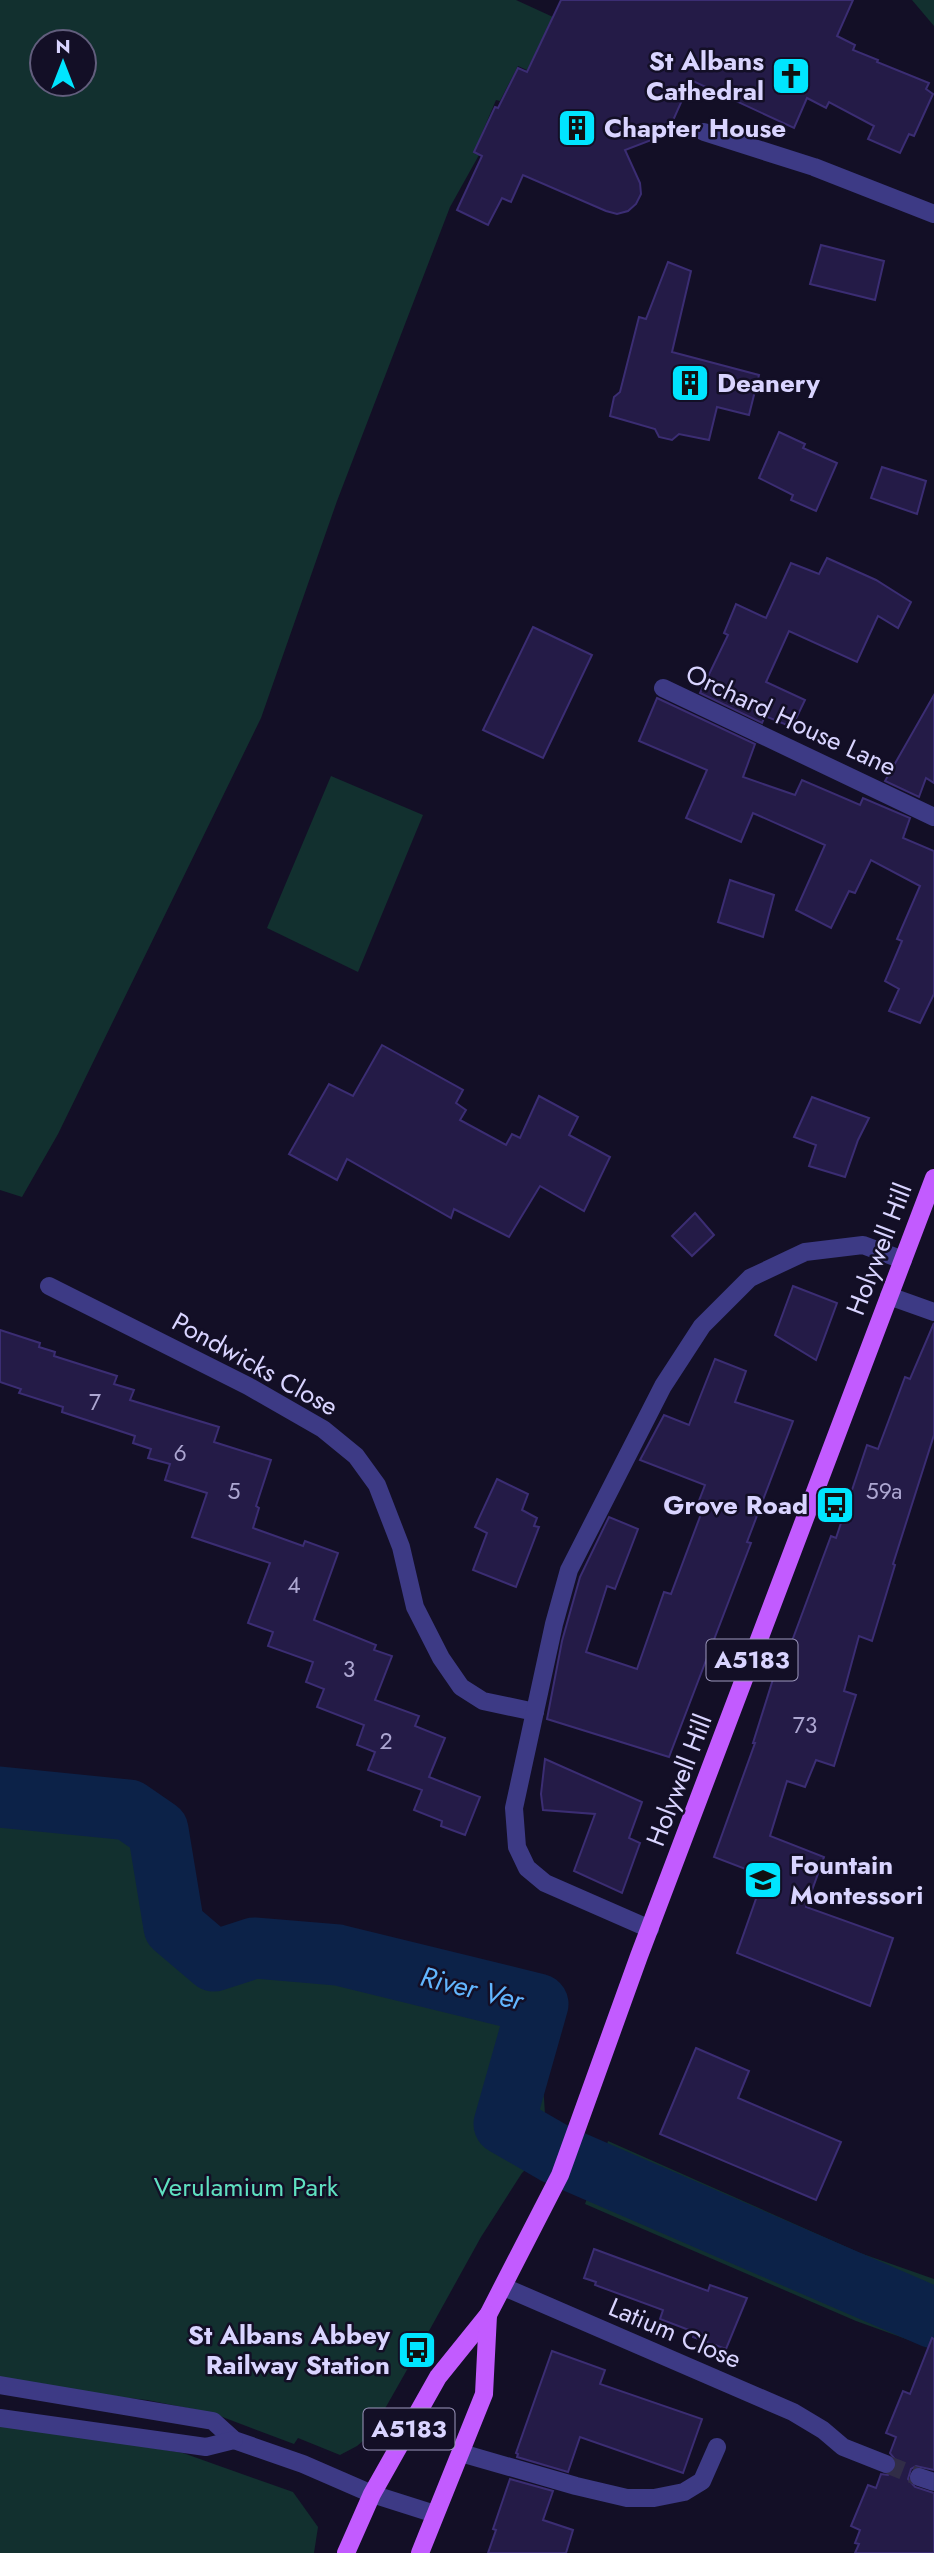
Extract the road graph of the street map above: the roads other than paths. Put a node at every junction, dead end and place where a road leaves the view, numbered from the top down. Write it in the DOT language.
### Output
graph roads {
  1 [pos="704,132"];
  2 [pos="934,214"];
  3 [pos="663,688"];
  4 [pos="934,817"];
  5 [pos="934,1178"];
  6 [pos="904,1260"];
  7 [pos="49,1286"];
  8 [pos="889,1296"];
  9 [pos="934,1312"];
  10 [pos="535,1712"];
  11 [pos="650,1929"];
  12 [pos="504,2287"];
  13 [pos="488,2315"];
  14 [pos="0,2385"];
  15 [pos="0,2418"];
  16 [pos="234,2440"];
  17 [pos="717,2447"];
  18 [pos="461,2454"];
  19 [pos="886,2464"];
  20 [pos="372,2494"];
  21 [pos="435,2514"];
  22 [pos="346,2553"];
  23 [pos="420,2553"];
  1 -- 2 [label="street"];
  3 -- 4 [label="street, Orchard House Lane"];
  5 -- 6 [label="main road, Holywell Hill / A5183"];
  6 -- 8 [label="main road, Holywell Hill / A5183"];
  6 -- 10 [label="street"];
  7 -- 10 [label="street, Pondwicks Close"];
  8 -- 9 [label="street"];
  8 -- 11 [label="main road, Holywell Hill / A5183"];
  10 -- 11 [label="street"];
  11 -- 12 [label="main road, Holywell Hill / A5183"];
  12 -- 13 [label="main road, Holywell Hill / A5183"];
  12 -- 19 [label="street, Latium Close"];
  13 -- 18 [label="main road, Holywell Hill / A5183"];
  13 -- 20 [label="main road, Holywell Hill / A5183"];
  14 -- 16 [label="street"];
  15 -- 16 [label="street"];
  16 -- 20 [label="street"];
  17 -- 18 [label="street"];
  18 -- 21 [label="main road, Holywell Hill / A5183"];
  20 -- 21 [label="street"];
  20 -- 22 [label="main road, Holywell Hill / A5183"];
  21 -- 23 [label="main road, Holywell Hill / A5183"];
}
